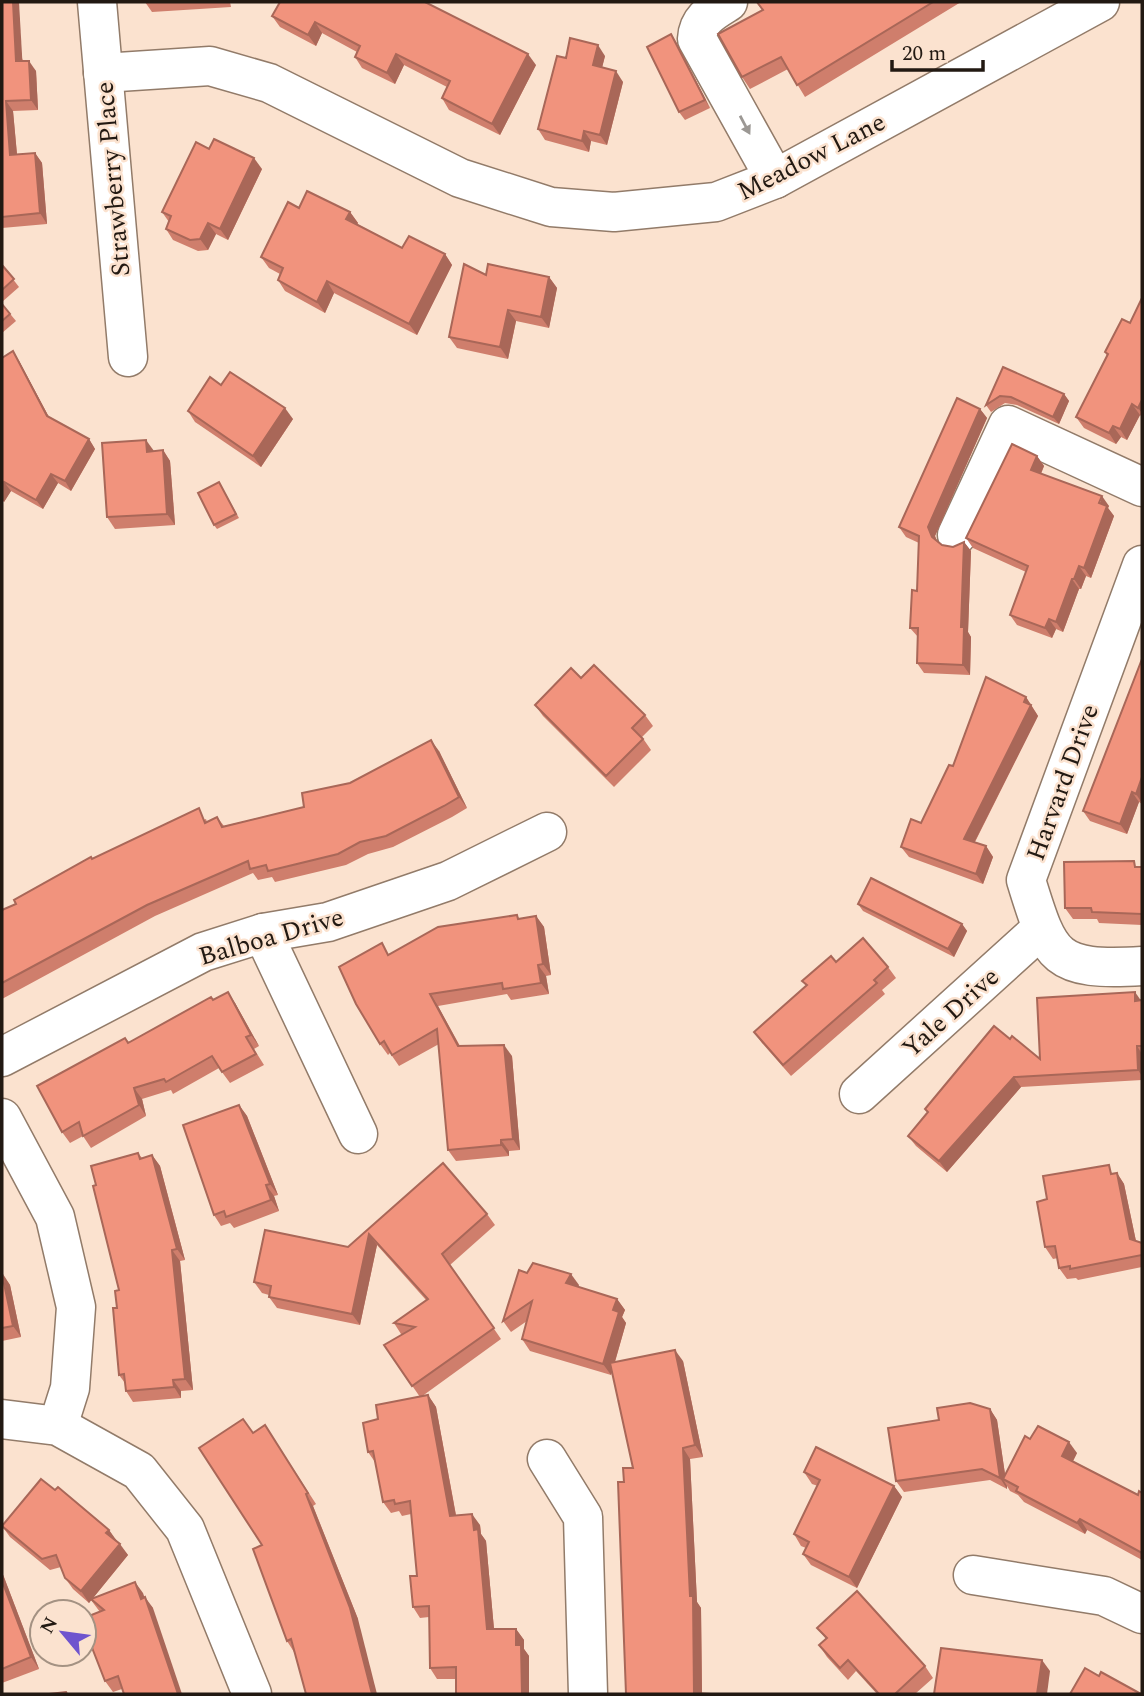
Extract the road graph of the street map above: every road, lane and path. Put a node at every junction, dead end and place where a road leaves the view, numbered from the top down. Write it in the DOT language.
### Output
graph roads {
  1 [pos="97,2"];
  2 [pos="728,2"];
  3 [pos="1100,2"];
  4 [pos="103,73"];
  5 [pos="775,179"];
  6 [pos="128,357"];
  7 [pos="1142,487"];
  8 [pos="957,535"];
  9 [pos="1142,565"];
  10 [pos="547,832"];
  11 [pos="1041,929"];
  12 [pos="263,933"];
  13 [pos="1142,966"];
  14 [pos="2,1057"];
  15 [pos="859,1094"];
  16 [pos="2,1118"];
  17 [pos="358,1134"];
  18 [pos="2,1419"];
  19 [pos="58,1426"];
  20 [pos="547,1459"];
  21 [pos="972,1575"];
  22 [pos="1142,1614"];
  23 [pos="252,1694"];
  24 [pos="588,1694"];
  1 -- 4 [label="street, Strawberry Place"];
  2 -- 5 [label="street, one-way"];
  3 -- 5 [label="street, Meadow Lane"];
  4 -- 5 [label="street, Meadow Lane"];
  4 -- 6 [label="street, Strawberry Place"];
  7 -- 8 [label="street"];
  9 -- 11 [label="street, Harvard Drive"];
  10 -- 12 [label="street, Balboa Drive"];
  11 -- 13 [label="street, Harvard Drive"];
  11 -- 15 [label="street, Yale Drive"];
  12 -- 14 [label="street, Balboa Drive"];
  12 -- 17 [label="street"];
  16 -- 19 [label="street"];
  18 -- 19 [label="street"];
  19 -- 23 [label="street"];
  20 -- 24 [label="street"];
  21 -- 22 [label="street"];
}
